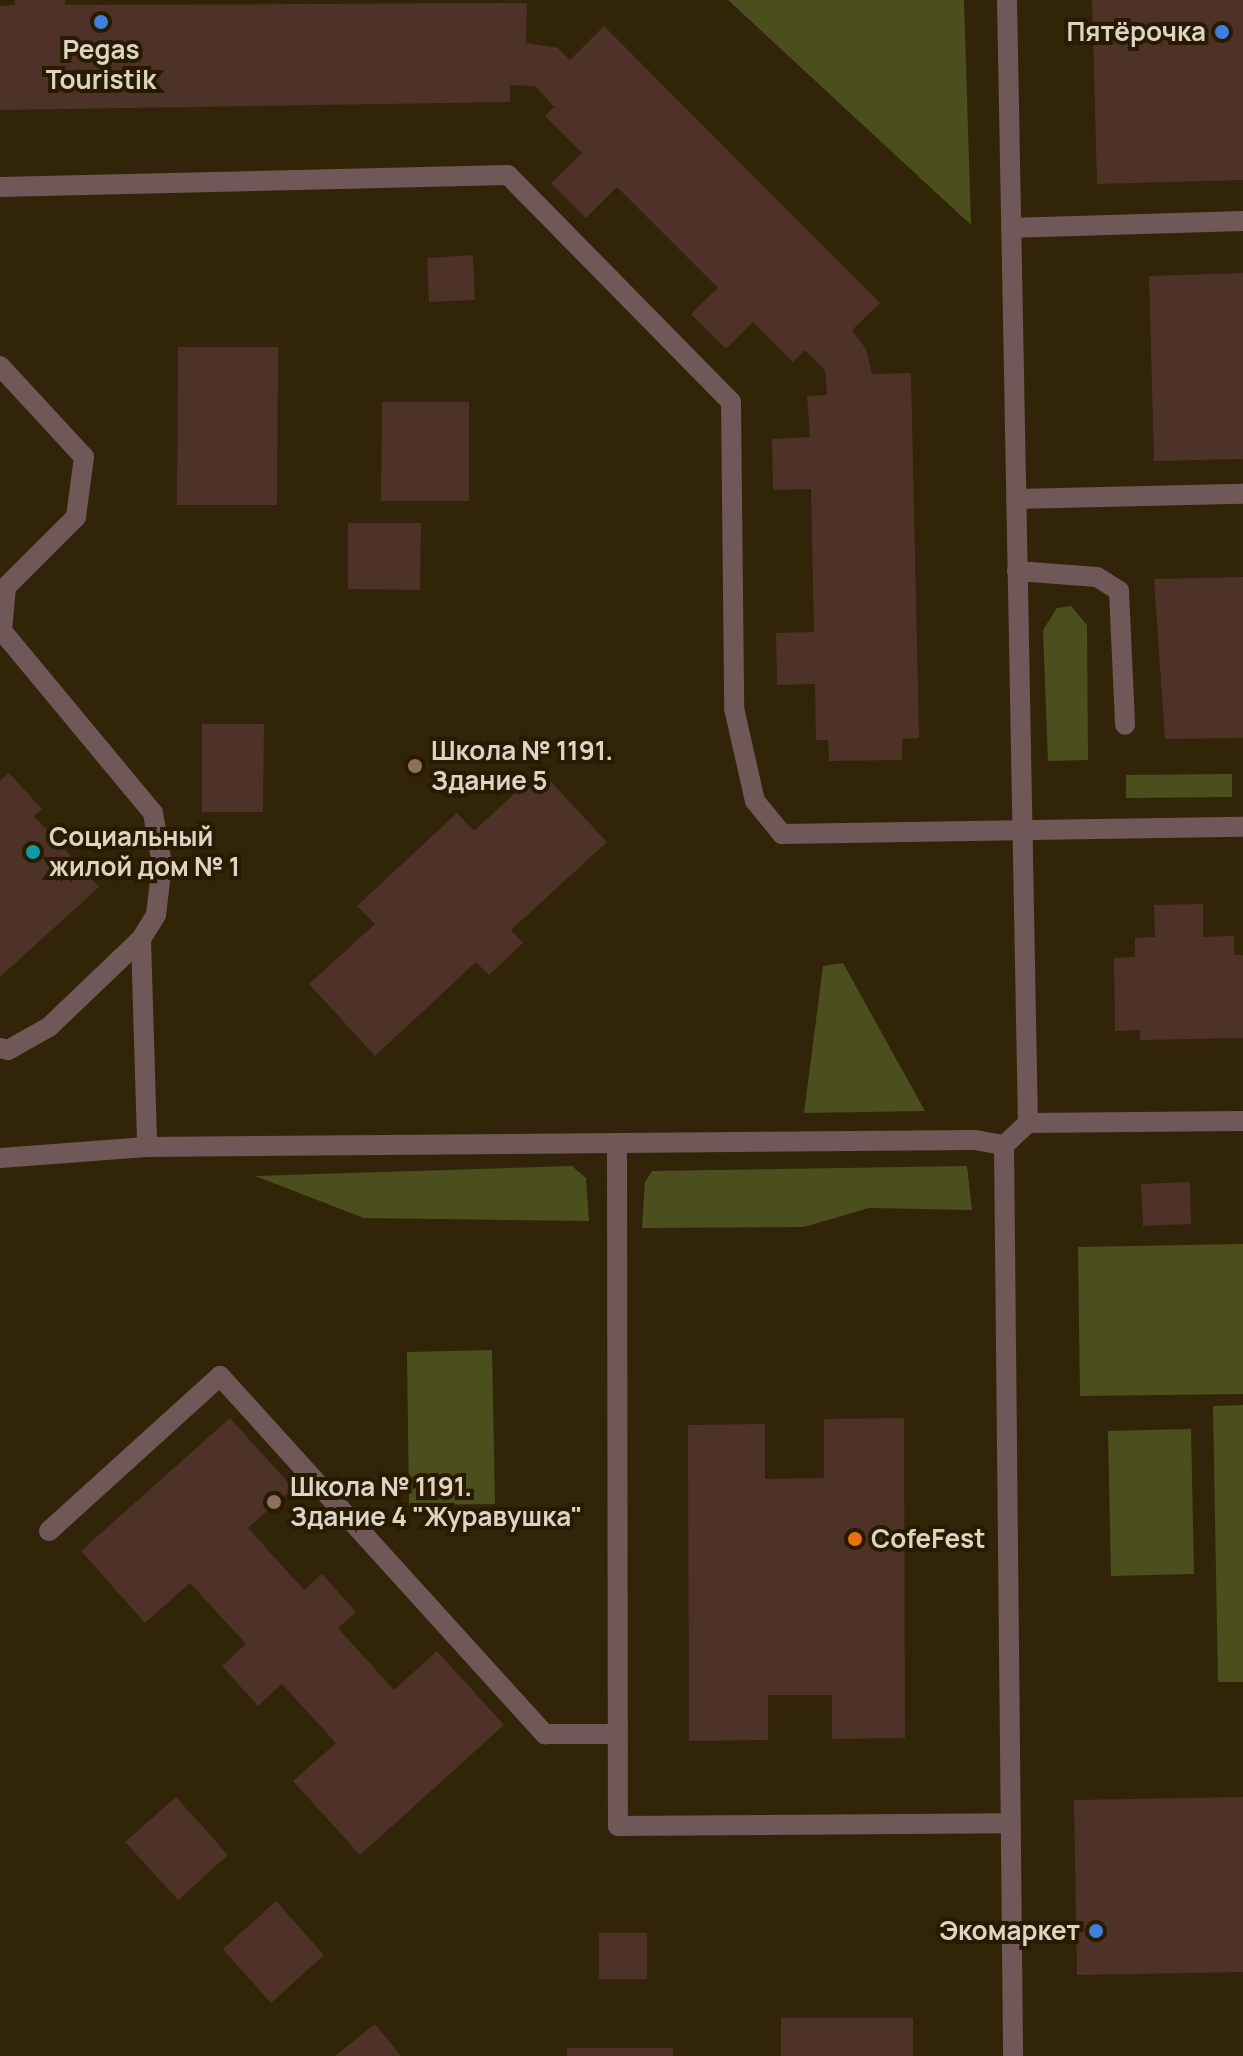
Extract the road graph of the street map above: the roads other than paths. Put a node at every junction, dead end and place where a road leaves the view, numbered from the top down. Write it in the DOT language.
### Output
graph roads {
  1 [pos="1007,0"];
  2 [pos="0,187"];
  3 [pos="1243,221"];
  4 [pos="1011,228"];
  5 [pos="0,366"];
  6 [pos="1243,494"];
  7 [pos="1016,499"];
  8 [pos="1017,571"];
  9 [pos="1125,725"];
  10 [pos="1243,827"];
  11 [pos="1022,829"];
  12 [pos="141,939"];
  13 [pos="0,1048"];
  14 [pos="1243,1121"];
  15 [pos="1028,1123"];
  16 [pos="617,1143"];
  17 [pos="1004,1145"];
  18 [pos="147,1147"];
  19 [pos="0,1158"];
  20 [pos="49,1531"];
  21 [pos="618,1734"];
  22 [pos="1010,1823"];
  23 [pos="1013,2056"];
  1 -- 4 [label="lane"];
  2 -- 11 [label="lane"];
  3 -- 4 [label="lane"];
  4 -- 7 [label="lane"];
  5 -- 12 [label="lane"];
  6 -- 7 [label="lane"];
  7 -- 8 [label="lane"];
  8 -- 9 [label="lane"];
  8 -- 11 [label="lane"];
  10 -- 11 [label="lane"];
  11 -- 15 [label="lane"];
  12 -- 13 [label="lane"];
  12 -- 18 [label="lane"];
  14 -- 15 [label="lane"];
  15 -- 17 [label="lane"];
  16 -- 17 [label="lane"];
  16 -- 18 [label="lane"];
  16 -- 21 [label="lane"];
  17 -- 22 [label="lane"];
  18 -- 19 [label="lane"];
  20 -- 21 [label="lane"];
  21 -- 22 [label="lane"];
  22 -- 23 [label="lane"];
}
